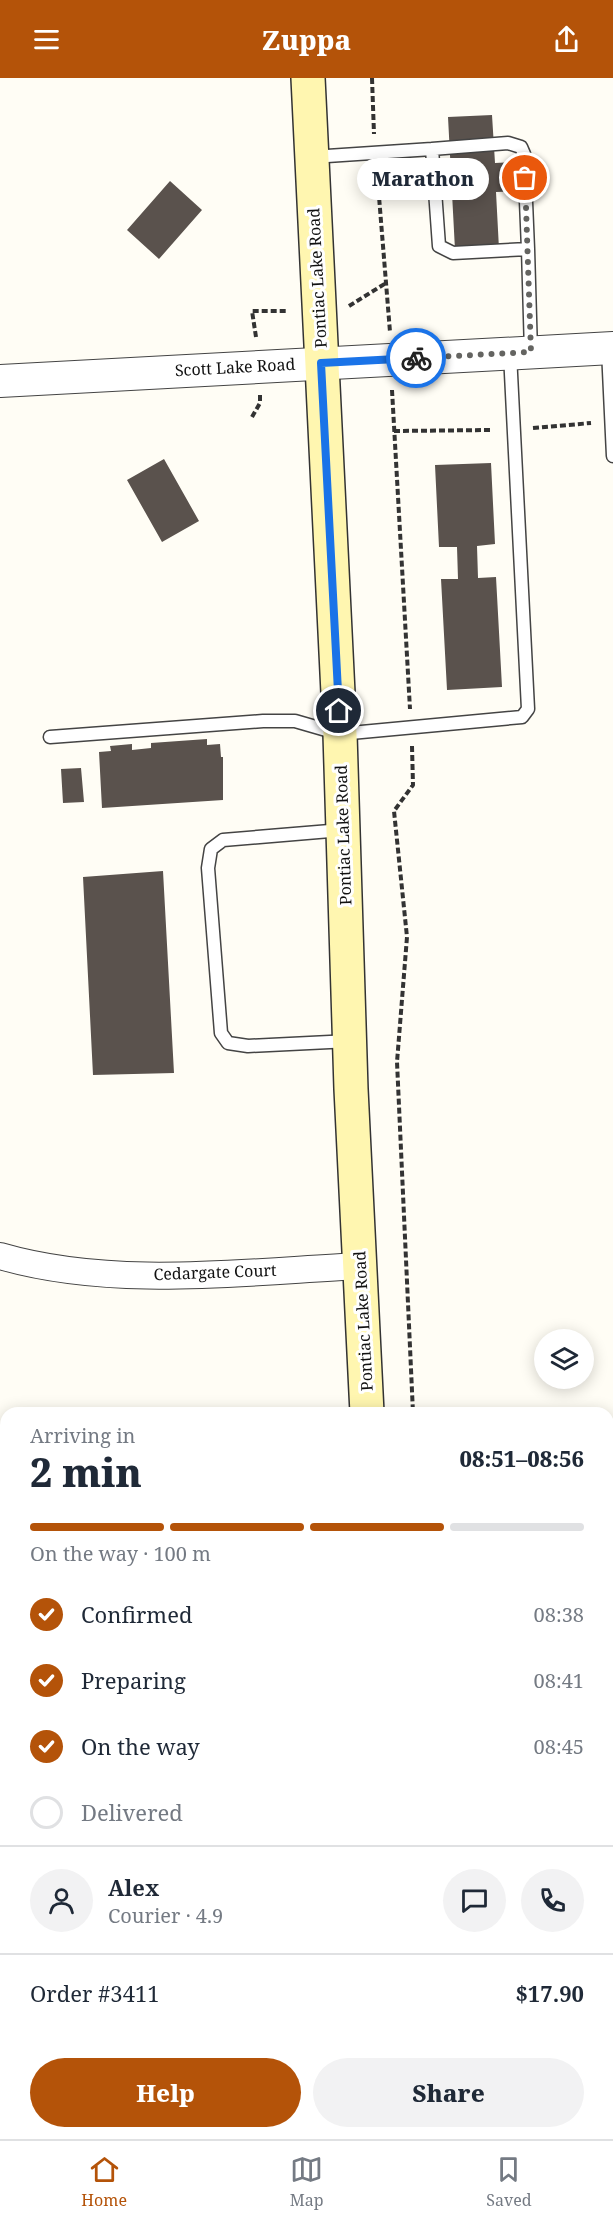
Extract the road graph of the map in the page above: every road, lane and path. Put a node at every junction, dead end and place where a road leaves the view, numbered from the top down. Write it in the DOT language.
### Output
graph roads {
  1 [pos="308,78"];
  2 [pos="372,78"];
  3 [pos="432,149"];
  4 [pos="375,152"];
  5 [pos="311,157"];
  6 [pos="528,249"];
  7 [pos="390,325"];
  8 [pos="610,348"];
  9 [pos="520,352"];
  10 [pos="321,363"];
  11 [pos="0,381"];
  12 [pos="392,396"];
  13 [pos="613,456"];
  14 [pos="411,728"];
  15 [pos="340,734"];
  16 [pos="50,737"];
  17 [pos="343,830"];
  18 [pos="350,1041"];
  19 [pos="0,1256"];
  20 [pos="360,1266"];
  21 [pos="367,1407"];
  22 [pos="413,1407"];
  1 -- 5 [label="main road, Pontiac Lake Road"];
  2 -- 4 [label="path"];
  3 -- 4 [label="lane"];
  3 -- 6 [label="lane"];
  3 -- 6 [label="lane"];
  4 -- 5 [label="lane"];
  4 -- 7 [label="path"];
  5 -- 10 [label="main road, Pontiac Lake Road"];
  6 -- 9 [label="lane"];
  8 -- 9 [label="street, Scott Lake Road"];
  8 -- 13 [label="lane"];
  9 -- 10 [label="street, Scott Lake Road"];
  9 -- 14 [label="lane"];
  10 -- 11 [label="street, Scott Lake Road"];
  10 -- 15 [label="main road, Pontiac Lake Road"];
  12 -- 14 [label="path"];
  14 -- 15 [label="lane"];
  14 -- 22 [label="path"];
  15 -- 16 [label="lane"];
  15 -- 17 [label="main road, Pontiac Lake Road"];
  17 -- 18 [label="main road, Pontiac Lake Road"];
  17 -- 18 [label="lane"];
  18 -- 20 [label="main road, Pontiac Lake Road"];
  19 -- 20 [label="street, Cedargate Court"];
  20 -- 21 [label="main road, Pontiac Lake Road"];
}
